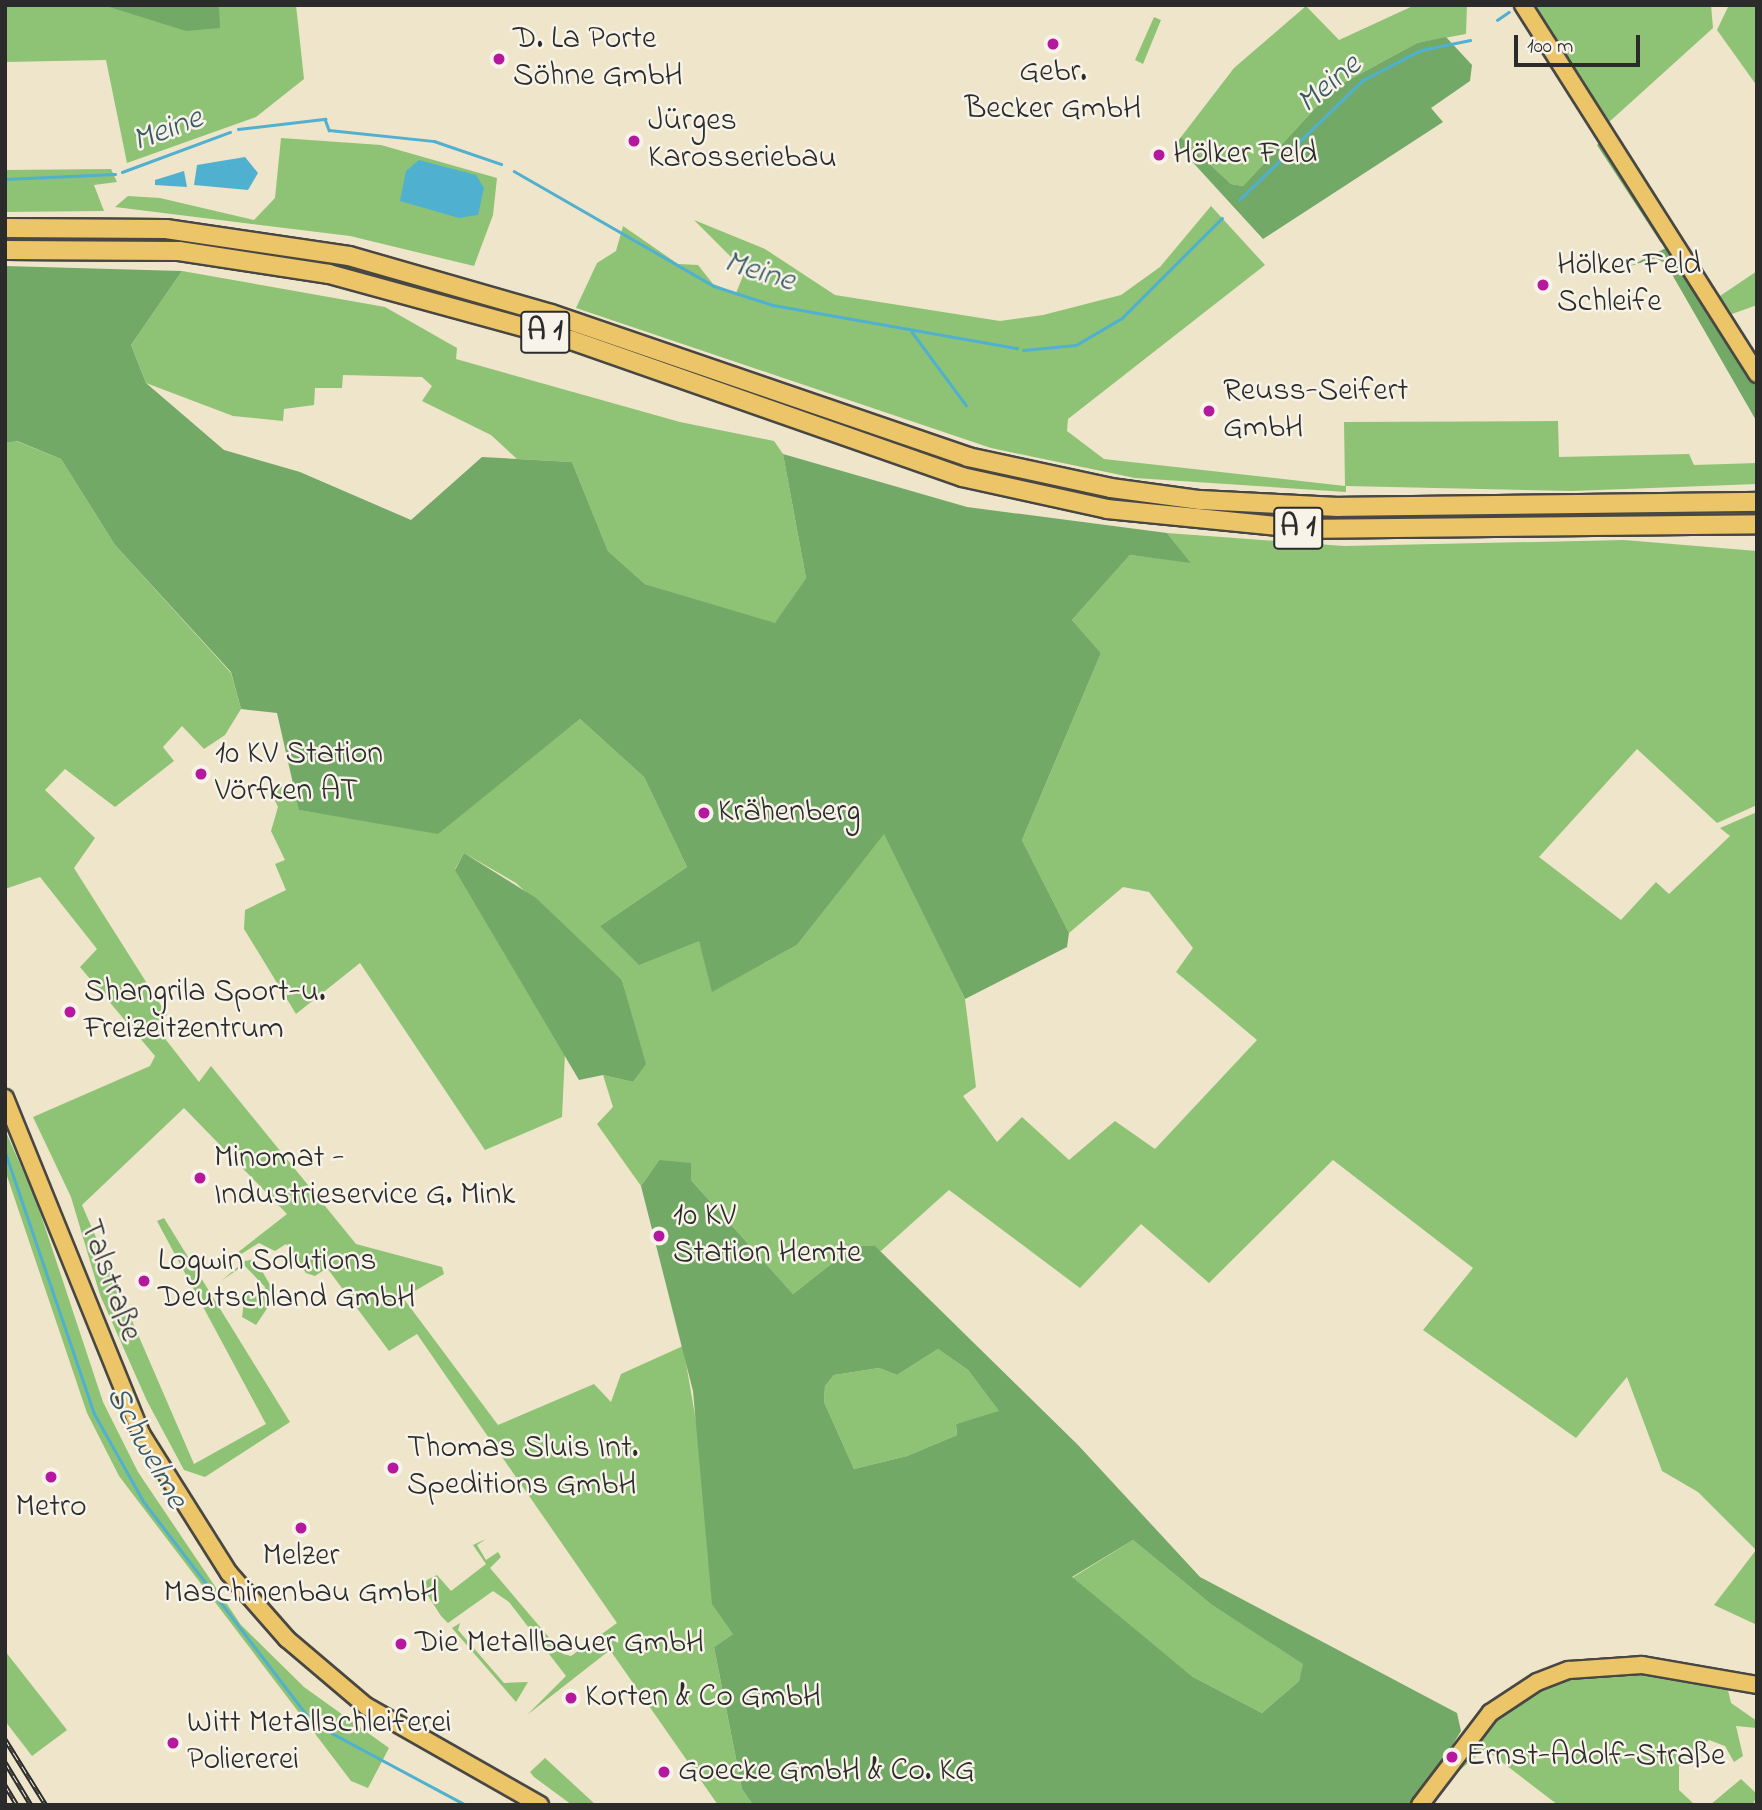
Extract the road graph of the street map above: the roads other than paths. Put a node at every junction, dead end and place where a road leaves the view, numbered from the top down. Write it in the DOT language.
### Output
graph roads {
  1 [pos="1523,5"];
  2 [pos="5,228"];
  3 [pos="5,250"];
  4 [pos="1757,374"];
  5 [pos="1757,502"];
  6 [pos="1757,524"];
  7 [pos="5,1098"];
  8 [pos="1757,1685"];
  9 [pos="1430,1798"];
  10 [pos="540,1805"];
  11 [pos="1420,1805"];
  1 -- 4 [label="main road"];
  2 -- 5 [label="highway, A 1"];
  3 -- 6 [label="highway, A 1"];
  7 -- 10 [label="main road, Talstraße"];
  8 -- 9 [label="main road"];
  9 -- 11 [label="main road"];
}
